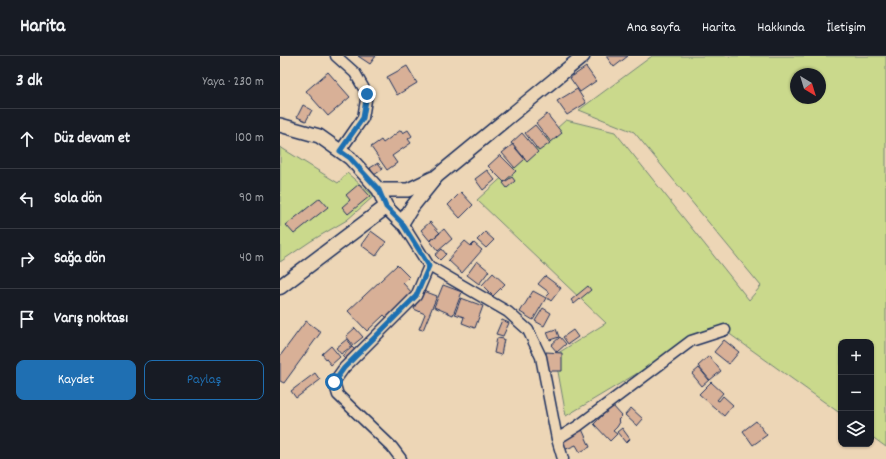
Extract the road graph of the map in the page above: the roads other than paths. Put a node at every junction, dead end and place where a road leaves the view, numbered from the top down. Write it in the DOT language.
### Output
graph roads {
  1 [pos="336,56"];
  2 [pos="583,56"];
  3 [pos="280,125"];
  4 [pos="340,151"];
  5 [pos="436,176"];
  6 [pos="379,190"];
  7 [pos="386,207"];
  8 [pos="402,223"];
  9 [pos="429,266"];
  10 [pos="280,287"];
  11 [pos="725,330"];
  12 [pos="557,439"];
  13 [pos="401,459"];
  14 [pos="563,459"];
  1 -- 4 [label="street"];
  2 -- 5 [label="street"];
  3 -- 4 [label="street"];
  4 -- 6 [label="street"];
  5 -- 6 [label="street"];
  5 -- 8 [label="street"];
  6 -- 7 [label="street"];
  7 -- 8 [label="street"];
  7 -- 10 [label="main road"];
  8 -- 9 [label="street"];
  9 -- 12 [label="street"];
  9 -- 13 [label="street"];
  11 -- 12 [label="street"];
  12 -- 14 [label="street"];
}
